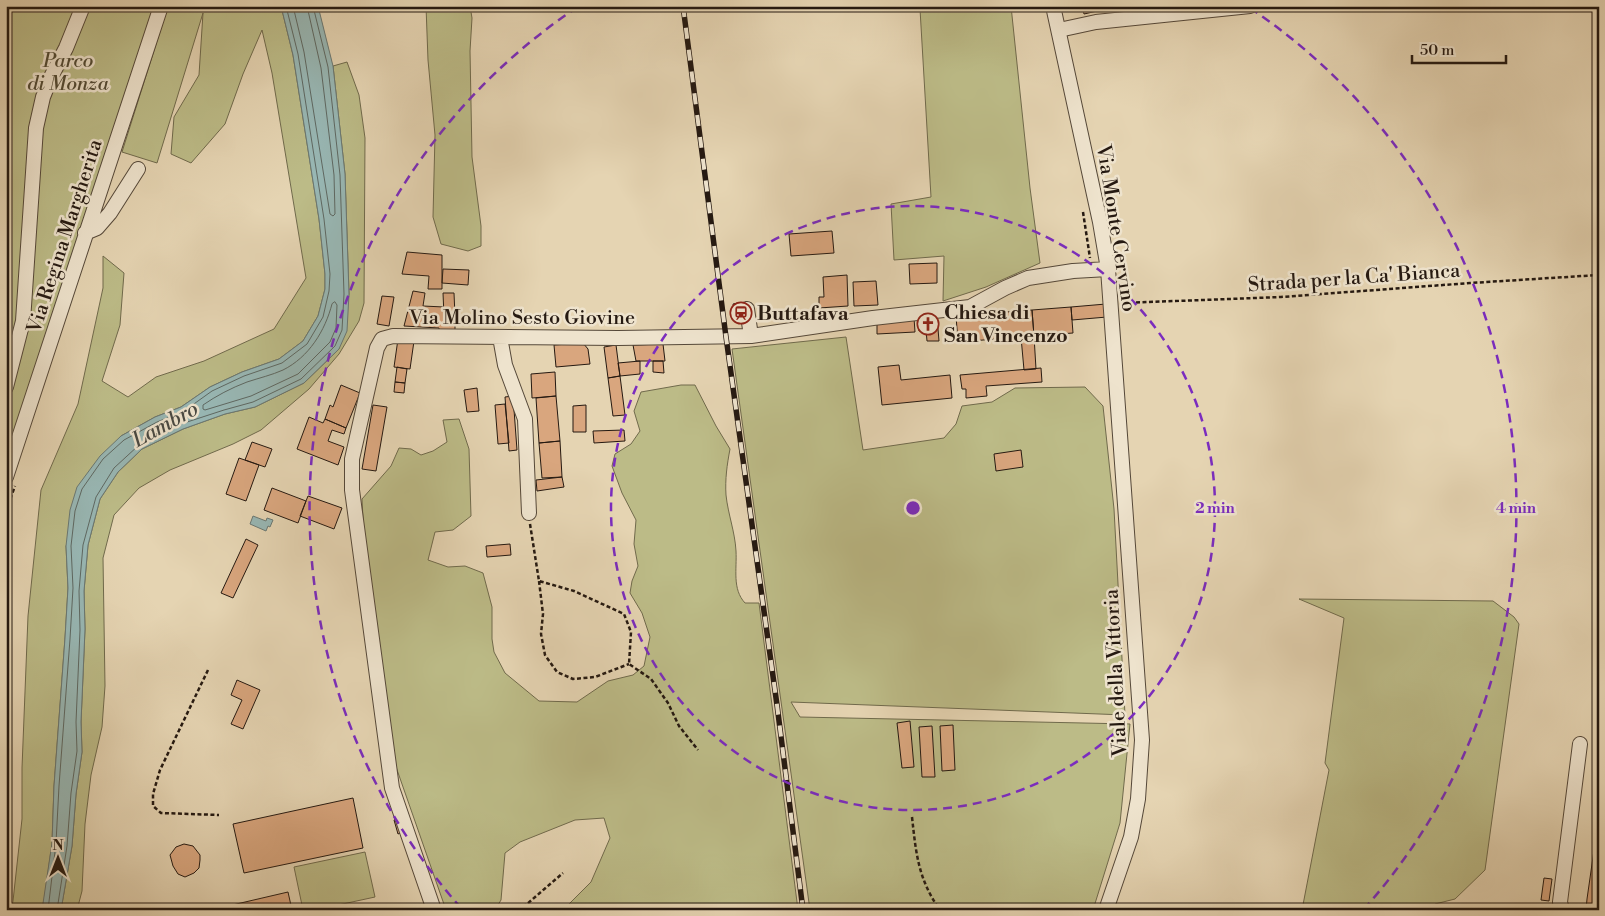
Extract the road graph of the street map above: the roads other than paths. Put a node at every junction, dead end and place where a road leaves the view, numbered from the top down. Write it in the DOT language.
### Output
graph roads {
  1 [pos="83,6"];
  2 [pos="161,6"];
  3 [pos="1053,6"];
  4 [pos="1250,6"];
  5 [pos="1059,30"];
  6 [pos="138,169"];
  7 [pos="85,233"];
  8 [pos="1108,269"];
  9 [pos="747,309"];
  10 [pos="751,336"];
  11 [pos="500,337"];
  12 [pos="6,387"];
  13 [pos="6,477"];
  14 [pos="529,513"];
  15 [pos="1126,520"];
  16 [pos="1580,744"];
  17 [pos="434,910"];
  18 [pos="1106,910"];
  19 [pos="1562,910"];
  1 -- 12 [label="street"];
  2 -- 7 [label="street, Via Regina Margherita"];
  3 -- 5 [label="street, Via Monte Cervino"];
  4 -- 5 [label="street"];
  5 -- 8 [label="street, Via Monte Cervino"];
  6 -- 7 [label="street"];
  7 -- 13 [label="street, Via Regina Margherita"];
  8 -- 10 [label="street, Via Molino Sesto Giovine"];
  8 -- 15 [label="street, Via Monte Cervino"];
  9 -- 10 [label="street"];
  10 -- 11 [label="street, Via Molino Sesto Giovine"];
  11 -- 14 [label="street"];
  11 -- 17 [label="street, Via Molino Sesto Giovine"];
  15 -- 18 [label="street, Viale della Vittoria"];
  16 -- 19 [label="street"];
}
